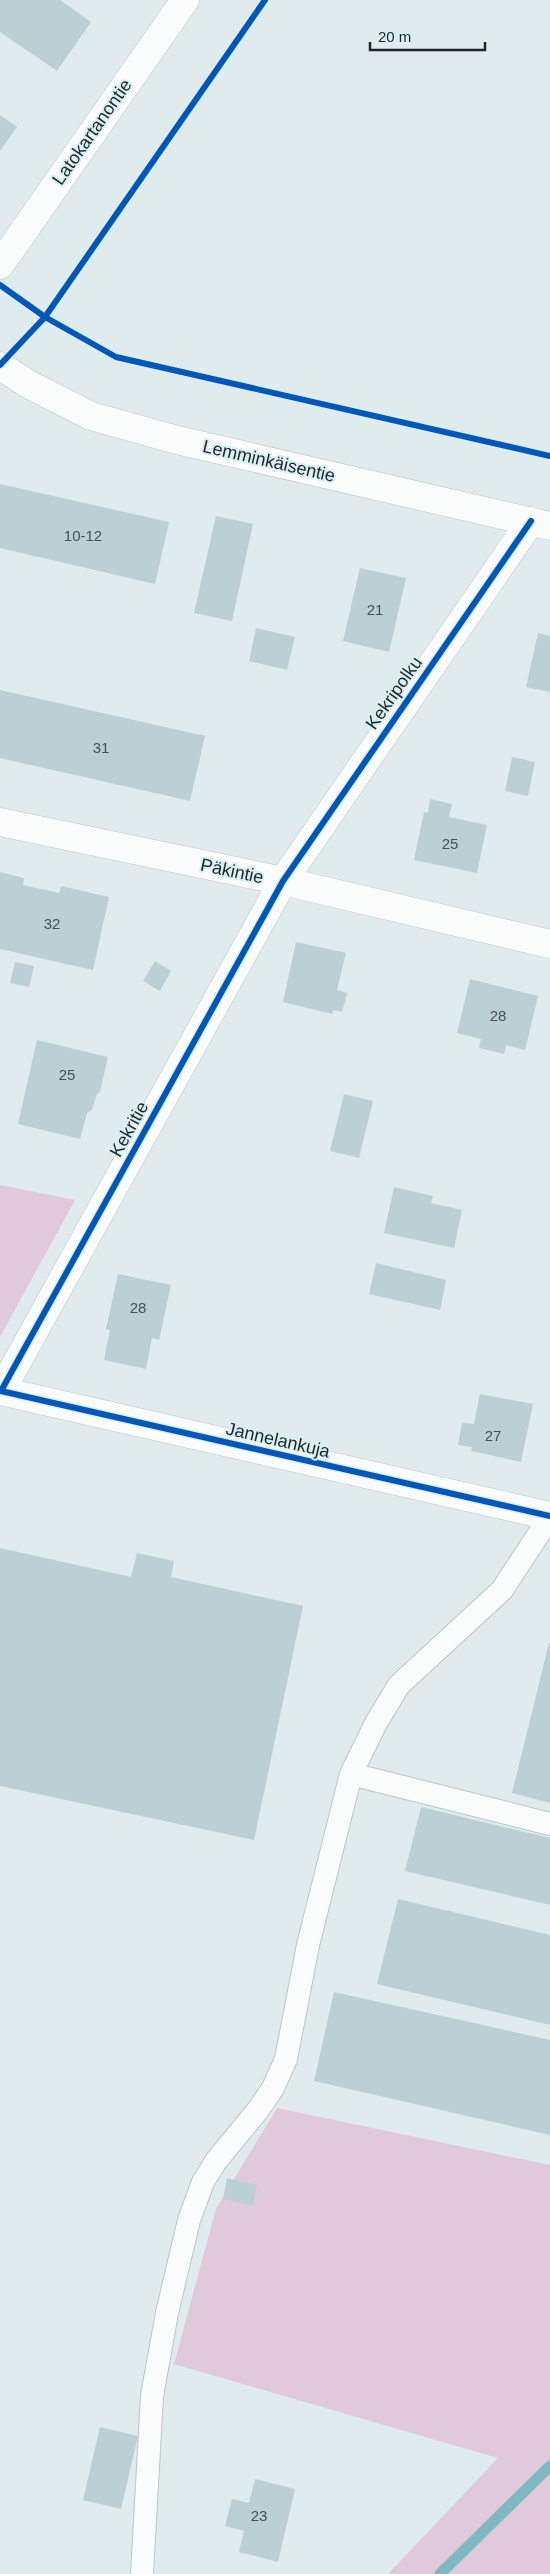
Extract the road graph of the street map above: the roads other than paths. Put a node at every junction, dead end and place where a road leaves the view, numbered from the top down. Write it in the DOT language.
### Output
graph roads {
  1 [pos="185,0"];
  2 [pos="0,265"];
  3 [pos="0,366"];
  4 [pos="540,523"];
  5 [pos="0,822"];
  6 [pos="283,881"];
  7 [pos="550,944"];
  8 [pos="1,1391"];
  9 [pos="550,1517"];
  10 [pos="351,1774"];
  11 [pos="550,1824"];
  12 [pos="142,2574"];
  1 -- 2 [label="street, Latokartanontie"];
  3 -- 4 [label="street, Lemminkäisentie"];
  4 -- 6 [label="street, Kekripolku"];
  5 -- 6 [label="street, Päkintie"];
  6 -- 7 [label="street, Päkintie"];
  6 -- 8 [label="street, Kekritie"];
  8 -- 9 [label="street, Jannelankuja"];
  9 -- 10 [label="lane"];
  10 -- 11 [label="lane"];
  10 -- 12 [label="lane"];
}
